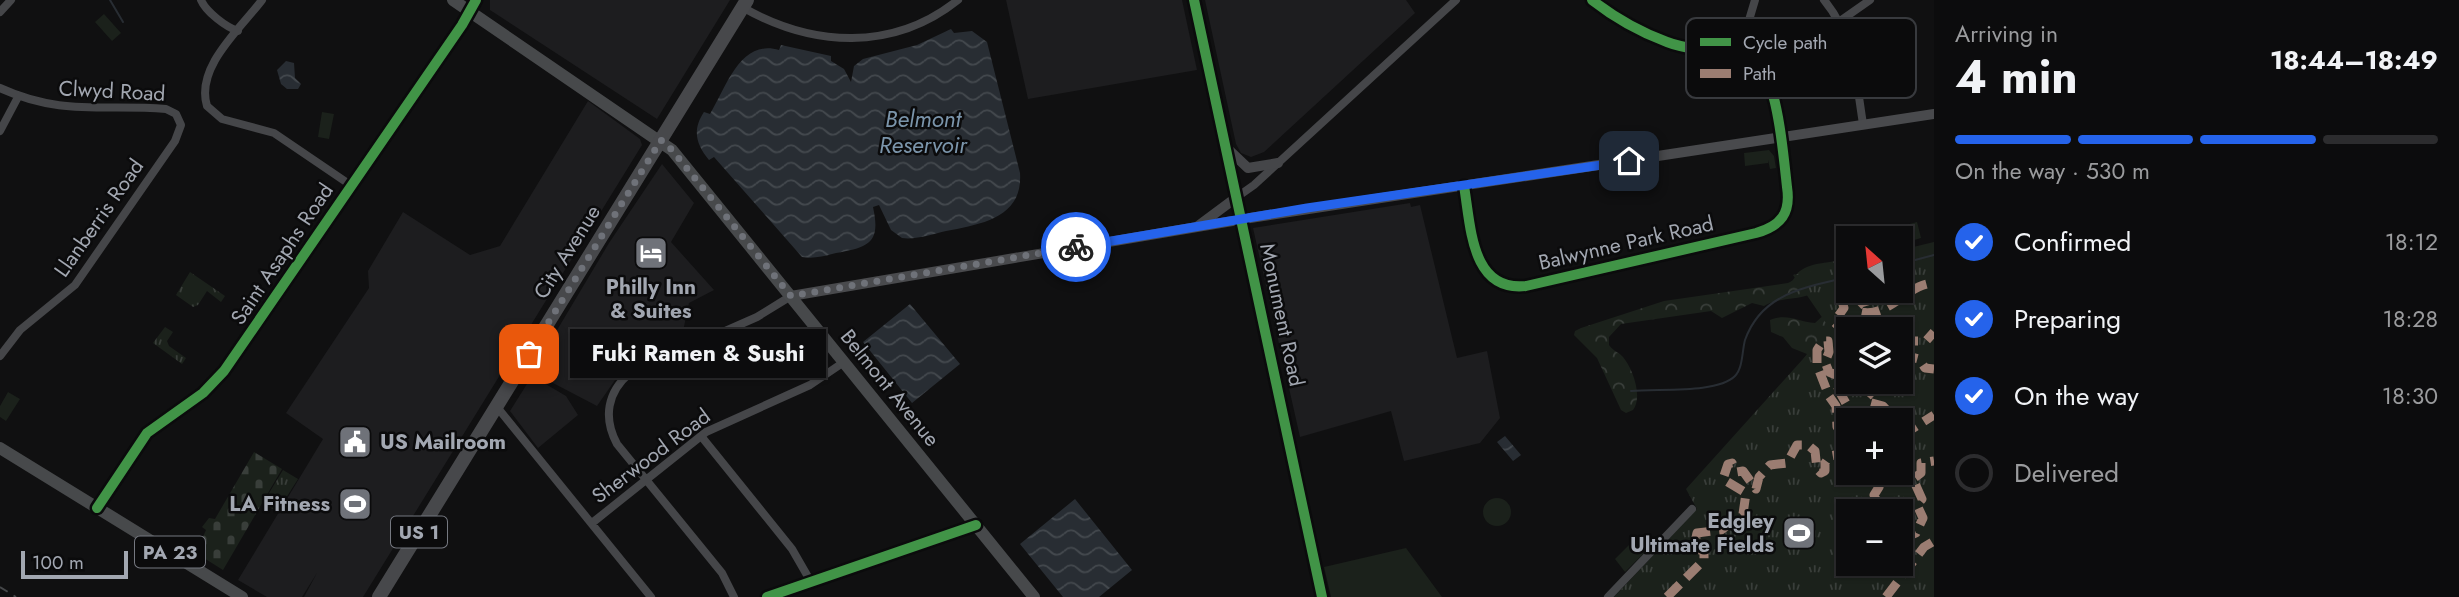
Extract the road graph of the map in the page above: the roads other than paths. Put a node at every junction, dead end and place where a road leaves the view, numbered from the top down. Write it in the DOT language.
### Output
graph roads {
  1 [pos="11,0"];
  2 [pos="201,0"];
  3 [pos="262,0"];
  4 [pos="453,0"];
  5 [pos="958,0"];
  6 [pos="1194,0"];
  7 [pos="1455,0"];
  8 [pos="1592,0"];
  9 [pos="1755,0"];
  10 [pos="1824,0"];
  11 [pos="1870,0"];
  12 [pos="745,4"];
  13 [pos="473,6"];
  14 [pos="0,12"];
  15 [pos="1750,18"];
  16 [pos="1838,18"];
  17 [pos="1844,18"];
  18 [pos="238,31"];
  19 [pos="1686,48"];
  20 [pos="0,88"];
  21 [pos="18,97"];
  22 [pos="1771,98"];
  23 [pos="1859,98"];
  24 [pos="1934,114"];
  25 [pos="180,119"];
  26 [pos="1863,124"];
  27 [pos="0,131"];
  28 [pos="1779,138"];
  29 [pos="661,140"];
  30 [pos="1225,145"];
  31 [pos="1278,163"];
  32 [pos="352,186"];
  33 [pos="1464,186"];
  34 [pos="1237,197"];
  35 [pos="1241,219"];
  36 [pos="1196,227"];
  37 [pos="791,296"];
  38 [pos="0,356"];
  39 [pos="844,362"];
  40 [pos="497,407"];
  41 [pos="701,436"];
  42 [pos="0,448"];
  43 [pos="646,479"];
  44 [pos="97,508"];
  45 [pos="1692,509"];
  46 [pos="592,523"];
  47 [pos="976,524"];
  48 [pos="811,582"];
  49 [pos="243,597"];
  50 [pos="379,597"];
  51 [pos="651,597"];
  52 [pos="734,597"];
  53 [pos="767,597"];
  54 [pos="1034,597"];
  55 [pos="1322,597"];
  56 [pos="1608,597"];
  1 -- 14 [label="street"];
  2 -- 18 [label="street"];
  3 -- 18 [label="street"];
  4 -- 13 [label="main road, Belmont Avenue"];
  5 -- 12 [label="street"];
  6 -- 30 [label="street, Monument Road"];
  7 -- 31 [label="street"];
  8 -- 19 [label="street"];
  9 -- 15 [label="street"];
  10 -- 16 [label="street"];
  11 -- 17 [label="street"];
  12 -- 29 [label="highway, City Avenue / US 1"];
  13 -- 29 [label="main road, Belmont Avenue"];
  13 -- 32 [label="street, Saint Asaphs Road"];
  18 -- 32 [label="street"];
  20 -- 21 [label="street, Clwyd Road"];
  21 -- 25 [label="street, Clwyd Road"];
  21 -- 27 [label="street"];
  22 -- 28 [label="street, Balwynne Park Road"];
  23 -- 26 [label="street"];
  24 -- 26 [label="main road"];
  25 -- 38 [label="street, Llanberris Road"];
  26 -- 28 [label="main road"];
  28 -- 33 [label="main road"];
  28 -- 33 [label="street, Balwynne Park Road"];
  29 -- 37 [label="main road, Belmont Avenue"];
  29 -- 40 [label="highway, City Avenue / US 1"];
  30 -- 31 [label="street"];
  30 -- 34 [label="street, Monument Road"];
  31 -- 34 [label="street"];
  32 -- 44 [label="street, Saint Asaphs Road"];
  33 -- 35 [label="main road"];
  34 -- 35 [label="street, Monument Road"];
  34 -- 36 [label="street"];
  35 -- 36 [label="main road"];
  35 -- 55 [label="street, Monument Road"];
  36 -- 37 [label="main road"];
  37 -- 39 [label="main road, Belmont Avenue"];
  37 -- 43 [label="street"];
  39 -- 41 [label="street, Sherwood Road"];
  39 -- 47 [label="main road, Belmont Avenue"];
  40 -- 46 [label="street"];
  40 -- 50 [label="highway, City Avenue / US 1"];
  41 -- 43 [label="street, Sherwood Road"];
  41 -- 48 [label="street"];
  42 -- 44 [label="main road, PA 23"];
  43 -- 46 [label="street, Sherwood Road"];
  43 -- 52 [label="street"];
  44 -- 49 [label="main road, PA 23"];
  45 -- 56 [label="street"];
  46 -- 51 [label="street"];
  47 -- 48 [label="main road"];
  47 -- 54 [label="main road, Belmont Avenue"];
  48 -- 53 [label="main road"];
}
